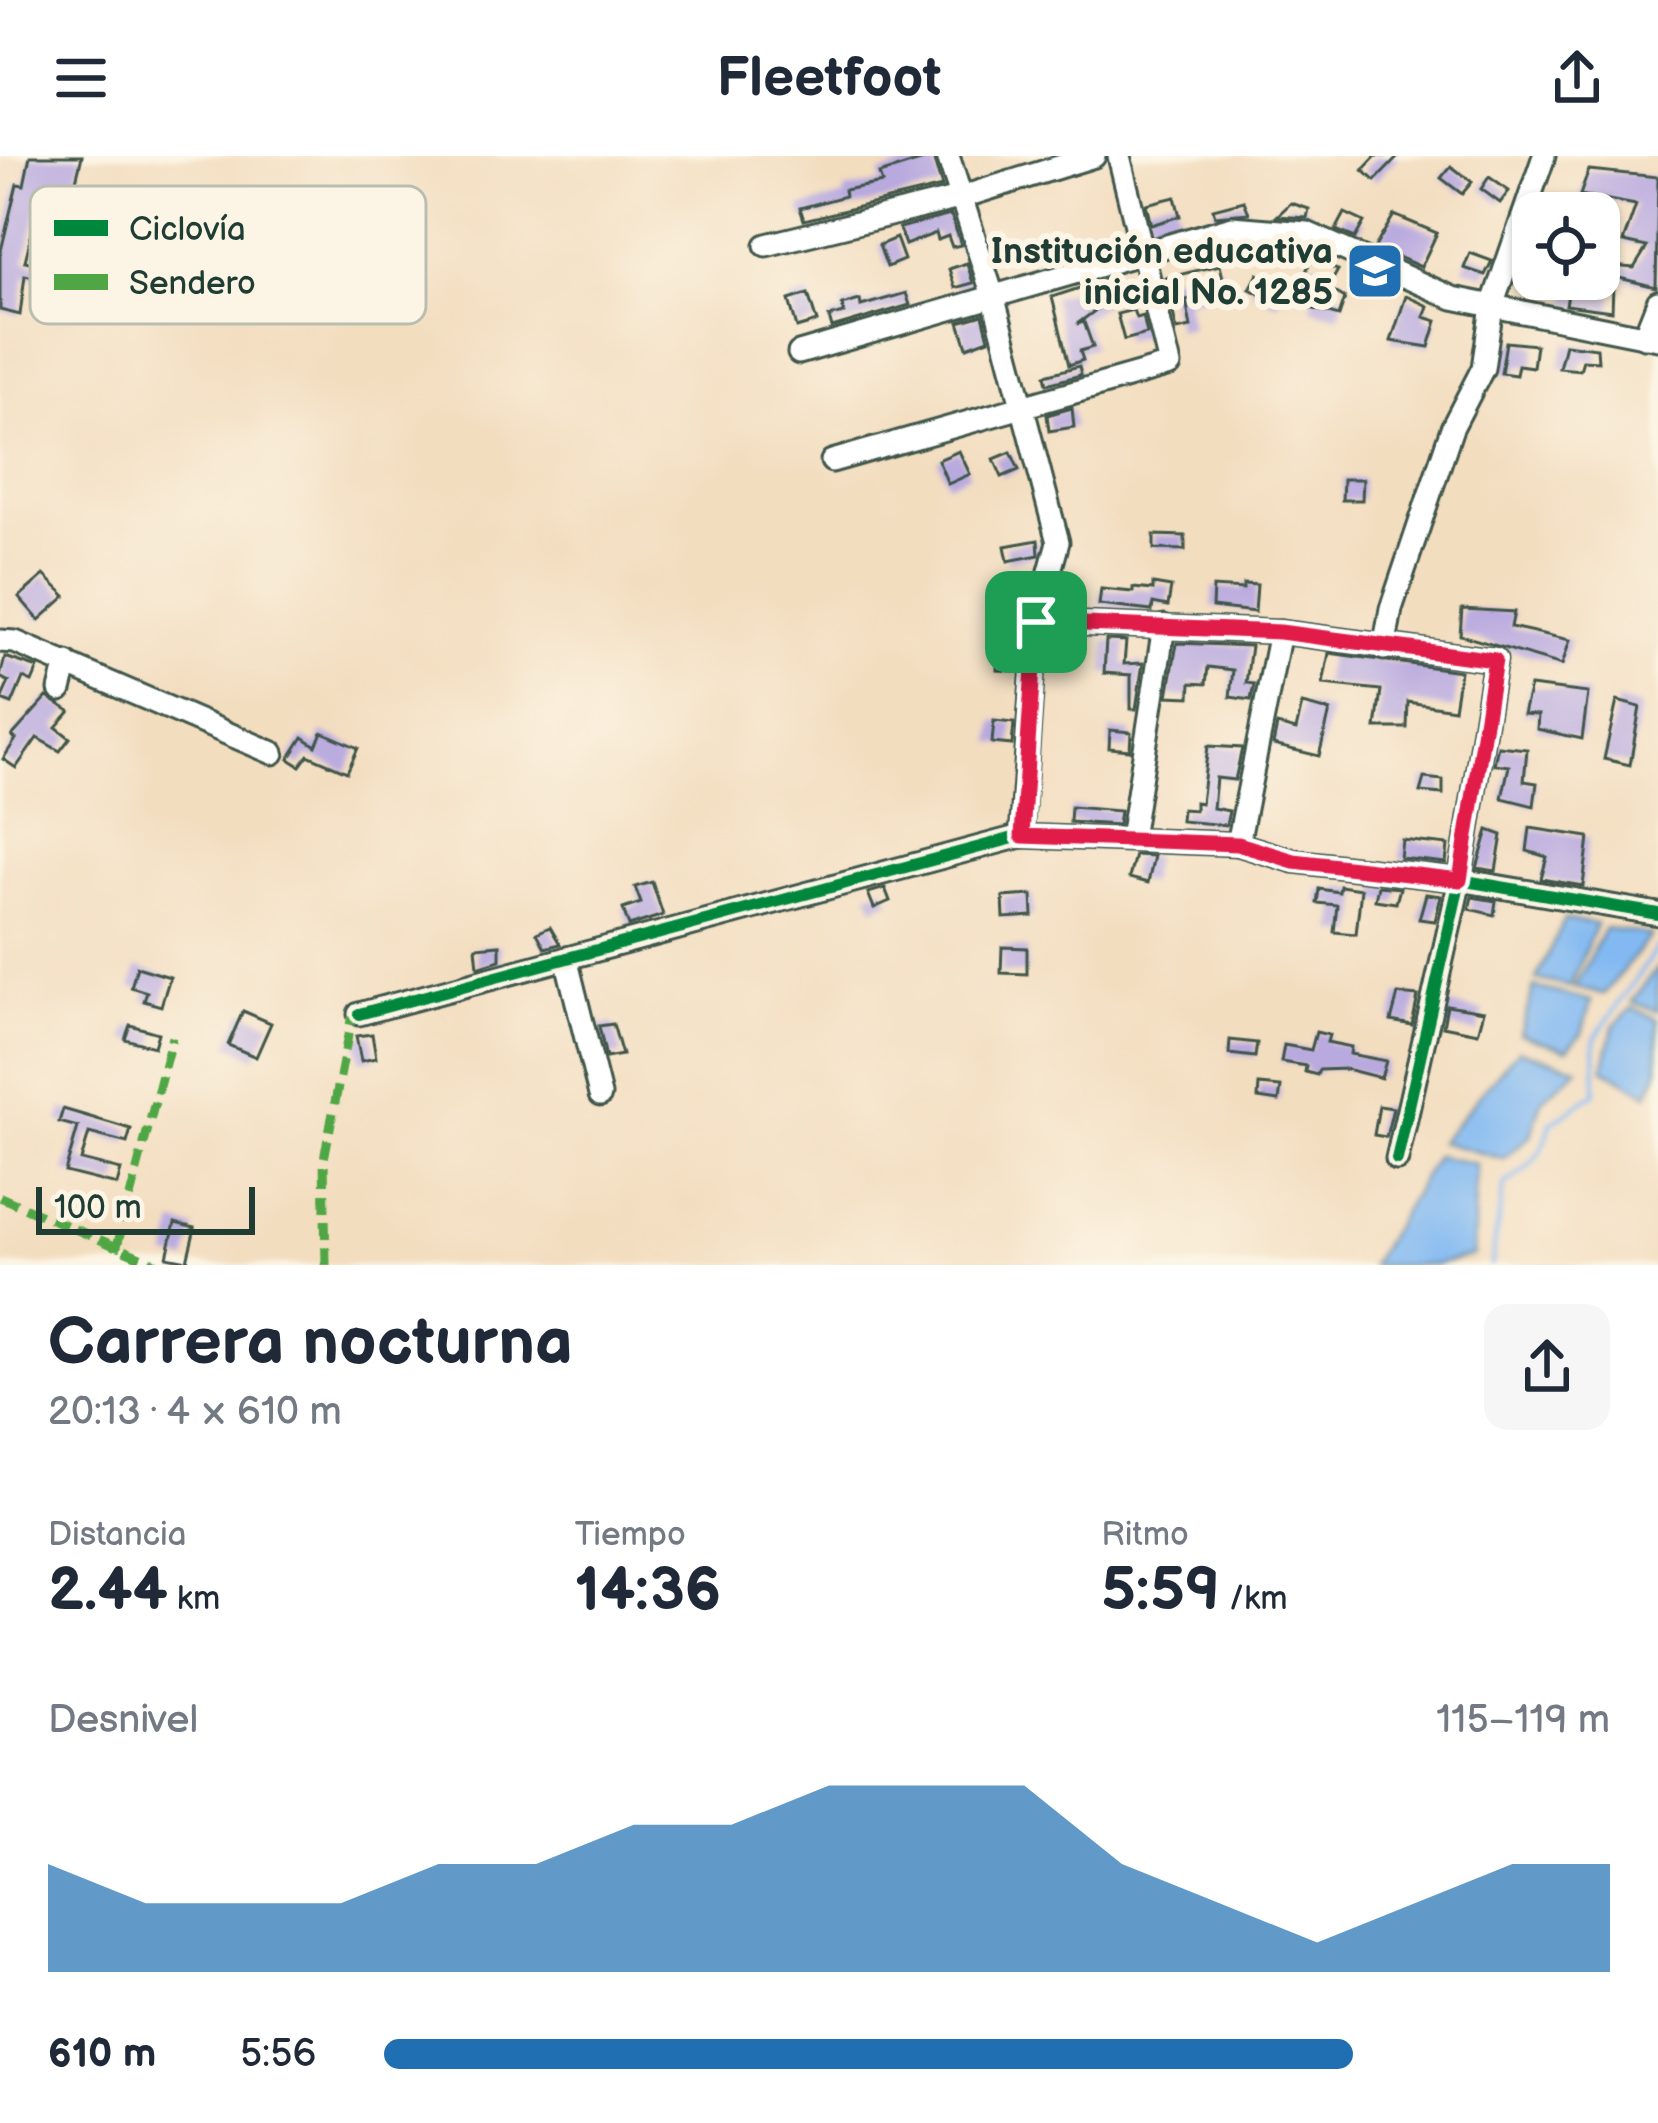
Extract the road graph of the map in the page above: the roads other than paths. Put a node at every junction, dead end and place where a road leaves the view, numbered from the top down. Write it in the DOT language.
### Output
graph roads {
  1 [pos="948,156"];
  2 [pos="1094,156"];
  3 [pos="1119,156"];
  4 [pos="1544,156"];
  5 [pos="959,198"];
  6 [pos="766,245"];
  7 [pos="1144,257"];
  8 [pos="994,299"];
  9 [pos="1658,302"];
  10 [pos="1492,306"];
  11 [pos="1651,338"];
  12 [pos="799,353"];
  13 [pos="1023,407"];
  14 [pos="832,461"];
  15 [pos="1036,622"];
  16 [pos="1164,626"];
  17 [pos="1280,632"];
  18 [pos="0,640"];
  19 [pos="1384,649"];
  20 [pos="67,663"];
  21 [pos="60,691"];
  22 [pos="273,753"];
  23 [pos="1022,836"];
  24 [pos="1131,839"];
  25 [pos="1238,844"];
  26 [pos="1460,880"];
  27 [pos="1658,914"];
  28 [pos="566,958"];
  29 [pos="358,1014"];
  30 [pos="600,1095"];
  31 [pos="1397,1159"];
  1 -- 5 [label="street"];
  2 -- 5 [label="street"];
  3 -- 7 [label="street"];
  4 -- 10 [label="street"];
  5 -- 6 [label="street"];
  5 -- 8 [label="street"];
  7 -- 8 [label="street"];
  7 -- 10 [label="street"];
  7 -- 13 [label="street"];
  8 -- 12 [label="street"];
  8 -- 13 [label="street"];
  9 -- 11 [label="street"];
  10 -- 11 [label="street"];
  10 -- 19 [label="street"];
  13 -- 14 [label="street"];
  13 -- 15 [label="street"];
  15 -- 16 [label="street"];
  15 -- 23 [label="street"];
  16 -- 17 [label="street"];
  16 -- 24 [label="street"];
  17 -- 19 [label="street"];
  17 -- 25 [label="street"];
  18 -- 20 [label="street"];
  19 -- 26 [label="street"];
  20 -- 21 [label="street"];
  20 -- 22 [label="street"];
  23 -- 24 [label="street"];
  23 -- 28 [label="street"];
  24 -- 25 [label="street"];
  25 -- 26 [label="street"];
  26 -- 27 [label="street"];
  26 -- 31 [label="street"];
  28 -- 29 [label="street"];
  28 -- 30 [label="street"];
}
